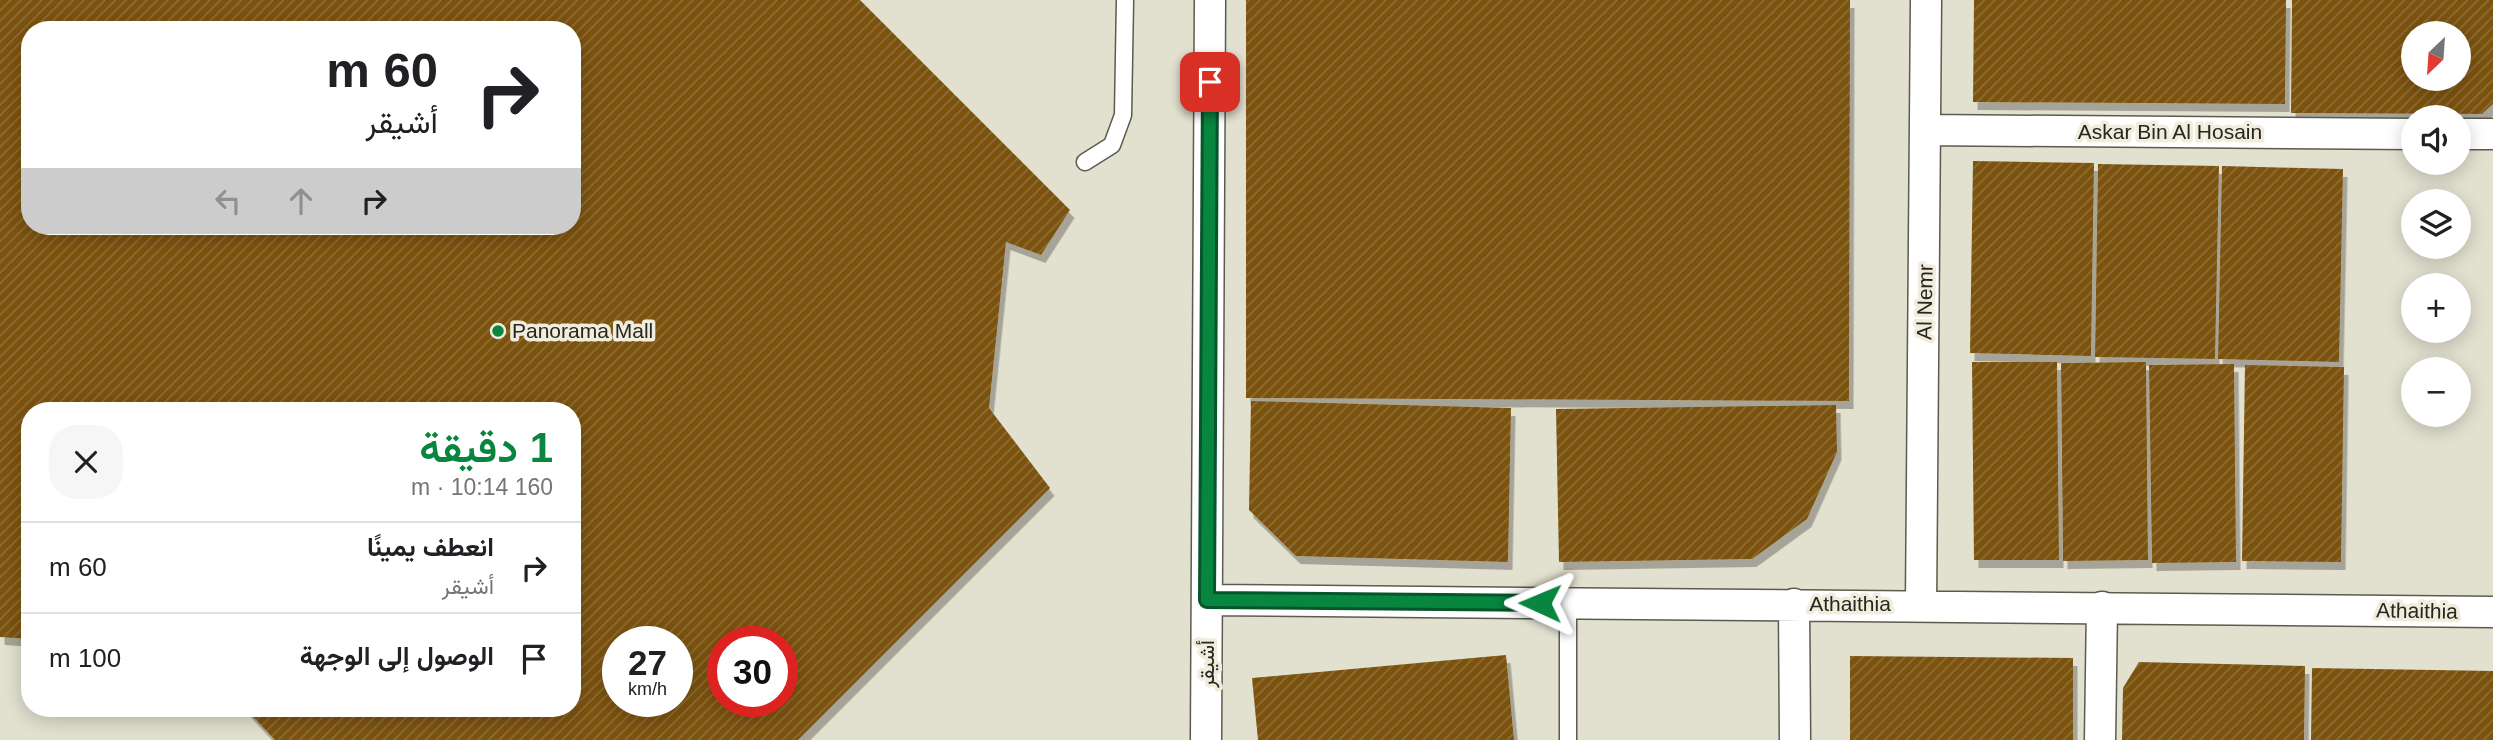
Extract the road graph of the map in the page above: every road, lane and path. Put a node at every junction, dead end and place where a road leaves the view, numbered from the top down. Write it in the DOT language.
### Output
graph roads {
  1 [pos="1125,0"];
  2 [pos="1210,0"];
  3 [pos="1926,0"];
  4 [pos="1926,130"];
  5 [pos="2401,134"];
  6 [pos="2471,134"];
  7 [pos="2493,135"];
  8 [pos="1085,162"];
  9 [pos="1207,600"];
  10 [pos="1568,603"];
  11 [pos="1794,604"];
  12 [pos="1921,605"];
  13 [pos="2102,607"];
  14 [pos="2493,612"];
  15 [pos="1206,740"];
  16 [pos="1568,740"];
  17 [pos="1795,740"];
  18 [pos="2100,740"];
  1 -- 8 [label="lane"];
  2 -- 9 [label="street, أشيقر"];
  3 -- 4 [label="street, Al Nemr"];
  4 -- 5 [label="street, Askar Bin Al Hosain"];
  4 -- 12 [label="street, Al Nemr"];
  6 -- 7 [label="street"];
  9 -- 10 [label="street, Athaithia"];
  9 -- 15 [label="street, أشيقر"];
  10 -- 11 [label="street, Athaithia"];
  10 -- 16 [label="lane"];
  11 -- 12 [label="street, Athaithia"];
  11 -- 17 [label="street"];
  12 -- 13 [label="street, Athaithia"];
  13 -- 14 [label="street, Athaithia"];
  13 -- 18 [label="street"];
}
